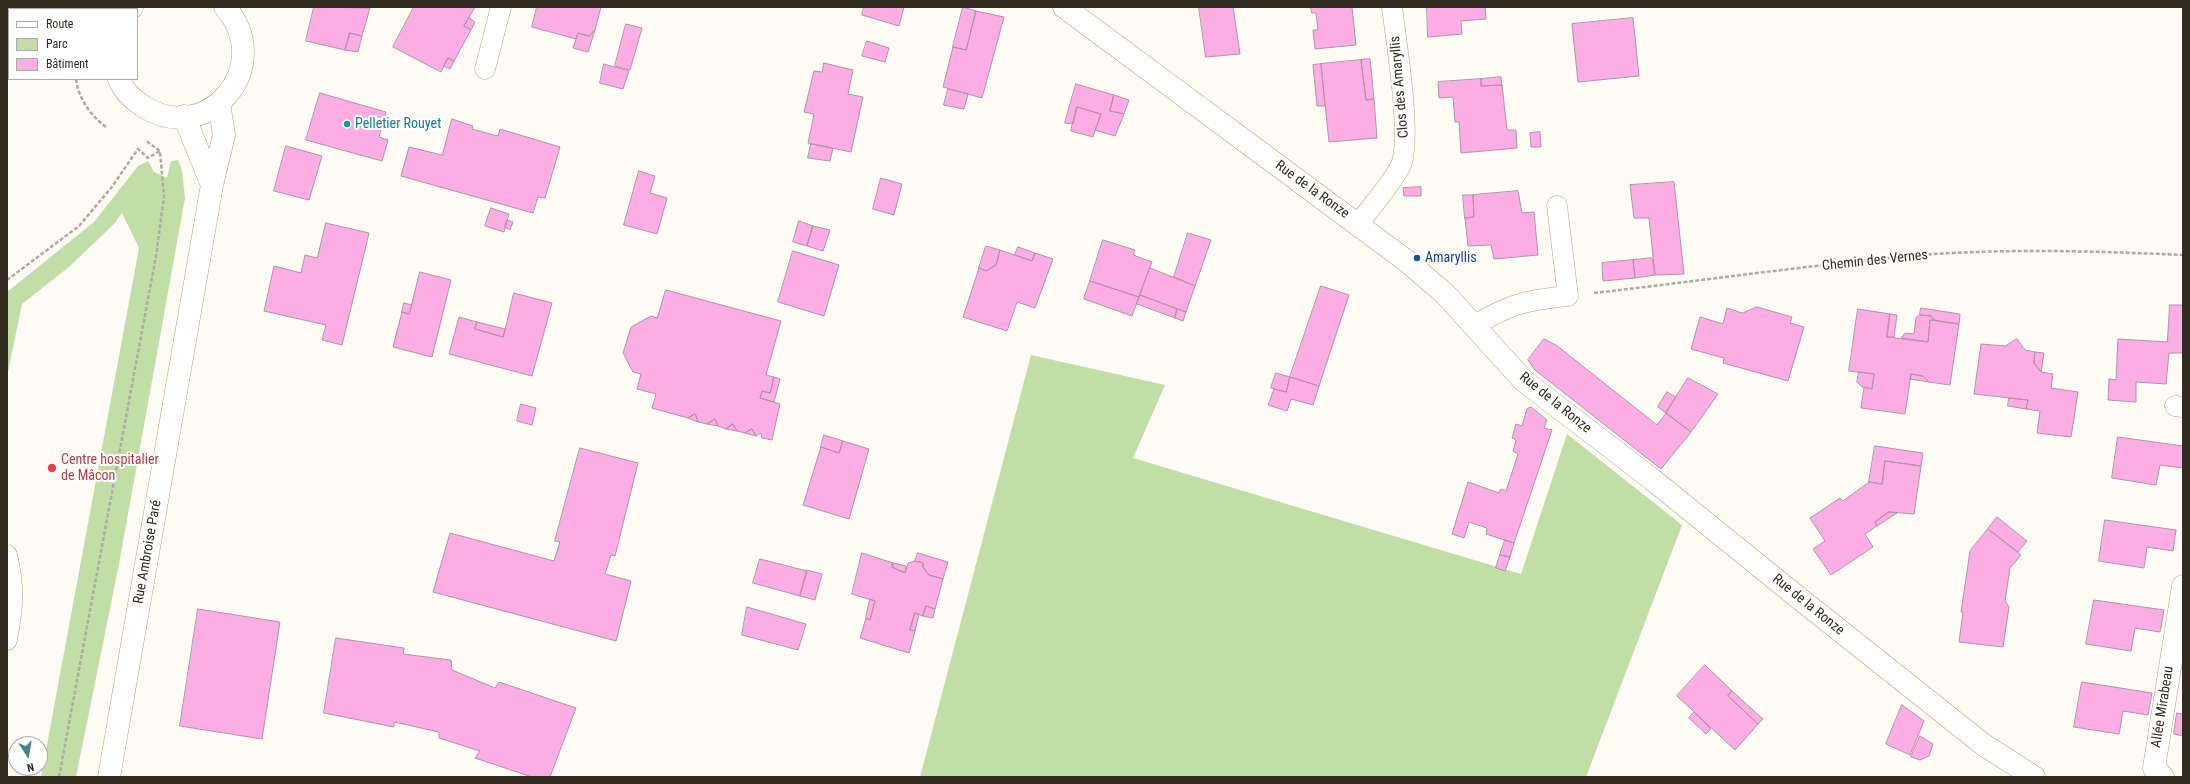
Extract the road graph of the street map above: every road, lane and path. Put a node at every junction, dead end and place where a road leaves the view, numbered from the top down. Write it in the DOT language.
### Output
graph roads {
  1 [pos="81,7"];
  2 [pos="85,7"];
  3 [pos="501,7"];
  4 [pos="1064,7"];
  5 [pos="1392,7"];
  6 [pos="230,9"];
  7 [pos="485,69"];
  8 [pos="76,80"];
  9 [pos="120,80"];
  10 [pos="219,103"];
  11 [pos="184,116"];
  12 [pos="106,127"];
  13 [pos="146,141"];
  14 [pos="160,151"];
  15 [pos="212,185"];
  16 [pos="1558,206"];
  17 [pos="1358,224"];
  18 [pos="2183,255"];
  19 [pos="7,280"];
  20 [pos="1568,296"];
  21 [pos="1475,325"];
  22 [pos="7,555"];
  23 [pos="2183,586"];
  24 [pos="7,640"];
  25 [pos="59,777"];
  26 [pos="109,777"];
  27 [pos="2034,777"];
  28 [pos="2163,777"];
  1 -- 2 [label="path"];
  3 -- 7 [label="lane"];
  4 -- 17 [label="street, Rue de la Ronze"];
  5 -- 17 [label="lane, Clos des Amaryllis"];
  6 -- 10 [label="street"];
  8 -- 12 [label="path"];
  9 -- 11 [label="street"];
  10 -- 11 [label="street"];
  10 -- 15 [label="street, Rue Ambroise Paré"];
  11 -- 15 [label="street"];
  13 -- 14 [label="path"];
  14 -- 19 [label="path"];
  14 -- 25 [label="path"];
  15 -- 26 [label="street, Rue Ambroise Paré"];
  16 -- 20 [label="lane"];
  17 -- 21 [label="street, Rue de la Ronze"];
  18 -- 20 [label="path, Chemin des Vernes"];
  20 -- 21 [label="lane"];
  21 -- 27 [label="street, Rue de la Ronze"];
  22 -- 24 [label="lane"];
  23 -- 28 [label="street, Allée Mirabeau"];
}
